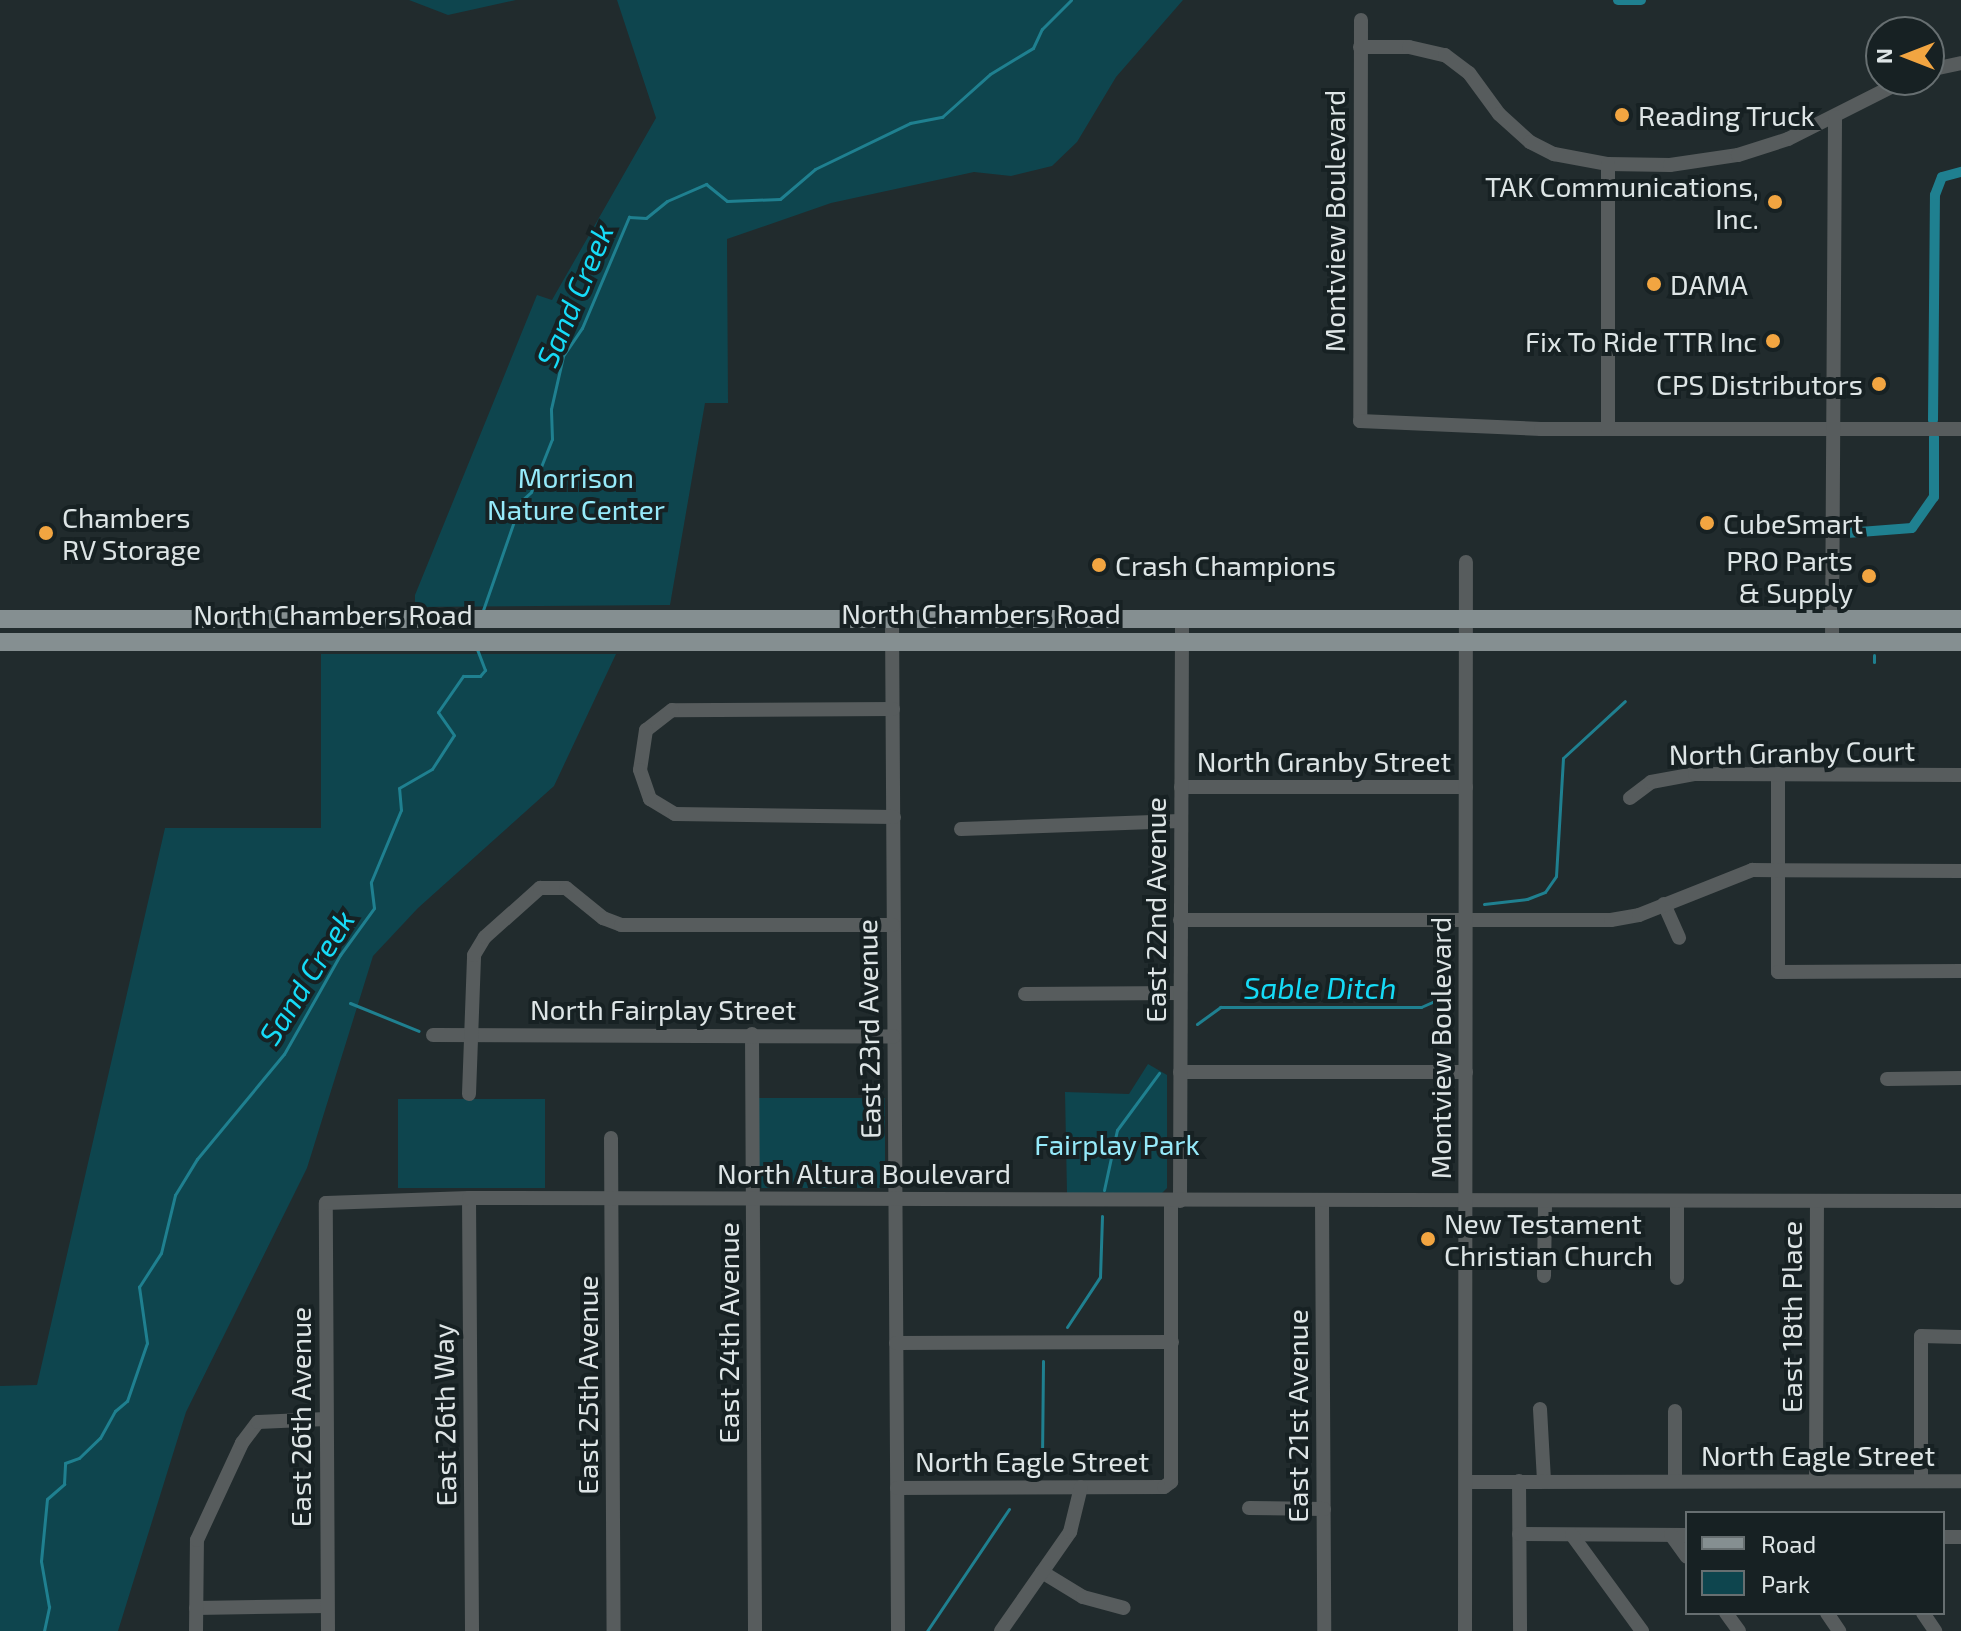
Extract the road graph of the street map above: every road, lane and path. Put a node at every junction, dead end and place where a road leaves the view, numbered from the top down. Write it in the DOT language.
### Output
graph roads {
  1 [pos="1361,20"];
  2 [pos="1360,47"];
  3 [pos="1875,96"];
  4 [pos="1835,117"];
  5 [pos="1608,164"];
  6 [pos="1608,429"];
  7 [pos="1833,429"];
  8 [pos="1961,429"];
  9 [pos="1466,562"];
  10 [pos="341,618"];
  11 [pos="892,618"];
  12 [pos="1182,618"];
  13 [pos="1466,618"];
  14 [pos="1832,618"];
  15 [pos="0,619"];
  16 [pos="1961,619"];
  17 [pos="342,641"];
  18 [pos="892,641"];
  19 [pos="1832,641"];
  20 [pos="0,642"];
  21 [pos="1182,642"];
  22 [pos="1467,642"];
  23 [pos="1961,642"];
  24 [pos="893,709"];
  25 [pos="1778,774"];
  26 [pos="1961,775"];
  27 [pos="1181,787"];
  28 [pos="1466,787"];
  29 [pos="1630,798"];
  30 [pos="894,817"];
  31 [pos="1180,821"];
  32 [pos="961,829"];
  33 [pos="1779,869"];
  34 [pos="1961,871"];
  35 [pos="1664,904"];
  36 [pos="1180,920"];
  37 [pos="1466,922"];
  38 [pos="893,925"];
  39 [pos="1679,938"];
  40 [pos="1961,971"];
  41 [pos="1180,993"];
  42 [pos="1025,994"];
  43 [pos="752,1034"];
  44 [pos="433,1035"];
  45 [pos="468,1035"];
  46 [pos="894,1037"];
  47 [pos="1180,1072"];
  48 [pos="1466,1072"];
  49 [pos="1961,1078"];
  50 [pos="1887,1079"];
  51 [pos="469,1094"];
  52 [pos="611,1138"];
  53 [pos="469,1198"];
  54 [pos="753,1198"];
  55 [pos="613,1199"];
  56 [pos="1466,1200"];
  57 [pos="896,1201"];
  58 [pos="1175,1201"];
  59 [pos="1322,1201"];
  60 [pos="1545,1201"];
  61 [pos="1677,1201"];
  62 [pos="1817,1201"];
  63 [pos="1961,1201"];
  64 [pos="326,1203"];
  65 [pos="1544,1276"];
  66 [pos="1677,1278"];
  67 [pos="1961,1337"];
  68 [pos="1172,1342"];
  69 [pos="896,1343"];
  70 [pos="1540,1409"];
  71 [pos="1675,1411"];
  72 [pos="326,1419"];
  73 [pos="1544,1480"];
  74 [pos="1519,1481"];
  75 [pos="1675,1481"];
  76 [pos="1816,1481"];
  77 [pos="1921,1481"];
  78 [pos="1961,1481"];
  79 [pos="1466,1482"];
  80 [pos="1167,1485"];
  81 [pos="1081,1487"];
  82 [pos="897,1488"];
  83 [pos="1249,1508"];
  84 [pos="1324,1509"];
  85 [pos="1519,1534"];
  86 [pos="1572,1535"];
  87 [pos="1679,1535"];
  88 [pos="1042,1572"];
  89 [pos="327,1606"];
  90 [pos="196,1608"];
  91 [pos="1124,1608"];
  92 [pos="196,1631"];
  93 [pos="328,1631"];
  94 [pos="472,1631"];
  95 [pos="614,1631"];
  96 [pos="755,1631"];
  97 [pos="898,1631"];
  98 [pos="1001,1631"];
  99 [pos="1324,1631"];
  100 [pos="1465,1631"];
  101 [pos="1520,1631"];
  102 [pos="1642,1631"];
  1 -- 2 [label="street, Montview Boulevard"];
  2 -- 5 [label="street"];
  2 -- 6 [label="street, Montview Boulevard"];
  3 -- 4 [label="street"];
  4 -- 5 [label="street"];
  4 -- 7 [label="street"];
  5 -- 6 [label="street"];
  6 -- 7 [label="street"];
  7 -- 8 [label="street"];
  7 -- 14 [label="street"];
  9 -- 13 [label="street, Montview Boulevard"];
  10 -- 11 [label="main road, North Chambers Road"];
  10 -- 15 [label="main road, North Chambers Road"];
  10 -- 17 [label="main road"];
  11 -- 12 [label="main road, North Chambers Road"];
  11 -- 18 [label="street, East 23rd Avenue"];
  12 -- 13 [label="main road, North Chambers Road"];
  12 -- 21 [label="street, East 22nd Avenue"];
  13 -- 14 [label="main road, North Chambers Road"];
  13 -- 22 [label="street, Montview Boulevard"];
  14 -- 16 [label="main road, North Chambers Road"];
  14 -- 19 [label="street"];
  17 -- 18 [label="main road, North Chambers Road"];
  17 -- 20 [label="main road, North Chambers Road"];
  18 -- 21 [label="main road, North Chambers Road"];
  18 -- 24 [label="street, East 23rd Avenue"];
  19 -- 22 [label="main road, North Chambers Road"];
  19 -- 23 [label="main road, North Chambers Road"];
  21 -- 22 [label="main road, North Chambers Road"];
  21 -- 27 [label="street, East 22nd Avenue"];
  22 -- 28 [label="street, Montview Boulevard"];
  24 -- 30 [label="street, East 23rd Avenue"];
  24 -- 30 [label="street"];
  25 -- 26 [label="street, North Granby Court"];
  25 -- 29 [label="street, North Granby Court"];
  25 -- 33 [label="street"];
  27 -- 28 [label="street, North Granby Street"];
  27 -- 31 [label="street, East 22nd Avenue"];
  28 -- 37 [label="street, Montview Boulevard"];
  30 -- 38 [label="street, East 23rd Avenue"];
  31 -- 32 [label="street"];
  31 -- 36 [label="street, East 22nd Avenue"];
  33 -- 34 [label="street"];
  33 -- 35 [label="street"];
  33 -- 40 [label="street"];
  35 -- 37 [label="street"];
  35 -- 39 [label="street"];
  36 -- 37 [label="street"];
  36 -- 41 [label="street, East 22nd Avenue"];
  37 -- 48 [label="street, Montview Boulevard"];
  38 -- 45 [label="street"];
  38 -- 46 [label="street, East 23rd Avenue"];
  41 -- 42 [label="street"];
  41 -- 47 [label="street, East 22nd Avenue"];
  43 -- 45 [label="street, North Fairplay Street"];
  43 -- 46 [label="street, North Fairplay Street"];
  43 -- 54 [label="street, East 24th Avenue"];
  44 -- 45 [label="street, North Fairplay Street"];
  45 -- 51 [label="street"];
  46 -- 57 [label="street, East 23rd Avenue"];
  47 -- 48 [label="street"];
  47 -- 58 [label="street, East 22nd Avenue"];
  48 -- 56 [label="street, Montview Boulevard"];
  49 -- 50 [label="street"];
  52 -- 55 [label="street, East 25th Avenue"];
  53 -- 55 [label="street, North Altura Boulevard"];
  53 -- 64 [label="street, North Altura Boulevard"];
  53 -- 94 [label="street, East 26th Way"];
  54 -- 55 [label="street, North Altura Boulevard"];
  54 -- 57 [label="street, North Altura Boulevard"];
  54 -- 96 [label="street, East 24th Avenue"];
  55 -- 95 [label="street, East 25th Avenue"];
  56 -- 59 [label="street, North Altura Boulevard"];
  56 -- 60 [label="street, North Altura Boulevard"];
  56 -- 79 [label="street, Montview Boulevard"];
  57 -- 58 [label="street, North Altura Boulevard"];
  57 -- 69 [label="street, East 23rd Avenue"];
  58 -- 59 [label="street, North Altura Boulevard"];
  58 -- 68 [label="street, East 22nd Avenue"];
  59 -- 84 [label="street, East 21st Avenue"];
  60 -- 61 [label="street, North Altura Boulevard"];
  60 -- 65 [label="street"];
  61 -- 62 [label="street, North Altura Boulevard"];
  61 -- 66 [label="street"];
  62 -- 63 [label="street, North Altura Boulevard"];
  62 -- 76 [label="street, East 18th Place"];
  64 -- 72 [label="street, East 26th Avenue"];
  67 -- 77 [label="street"];
  68 -- 69 [label="street"];
  68 -- 80 [label="street, East 22nd Avenue"];
  69 -- 82 [label="street, East 23rd Avenue"];
  70 -- 73 [label="street"];
  71 -- 75 [label="street, North Eagle Street"];
  72 -- 89 [label="street, East 26th Avenue"];
  72 -- 90 [label="street"];
  73 -- 74 [label="street, North Eagle Street"];
  73 -- 75 [label="street, North Eagle Street"];
  74 -- 79 [label="street, North Eagle Street"];
  74 -- 85 [label="street"];
  75 -- 76 [label="street, North Eagle Street"];
  76 -- 77 [label="street, North Eagle Street"];
  77 -- 78 [label="street, North Eagle Street"];
  79 -- 100 [label="street, Montview Boulevard"];
  80 -- 81 [label="street, North Eagle Street"];
  81 -- 82 [label="street, North Eagle Street"];
  81 -- 88 [label="street"];
  82 -- 97 [label="street, East 23rd Avenue"];
  83 -- 84 [label="street"];
  84 -- 99 [label="street, East 21st Avenue"];
  85 -- 86 [label="street"];
  85 -- 101 [label="street"];
  86 -- 87 [label="street"];
  86 -- 102 [label="street"];
  88 -- 91 [label="street"];
  88 -- 98 [label="street"];
  89 -- 90 [label="street"];
  89 -- 93 [label="street, East 26th Avenue"];
  90 -- 92 [label="street"];
}
